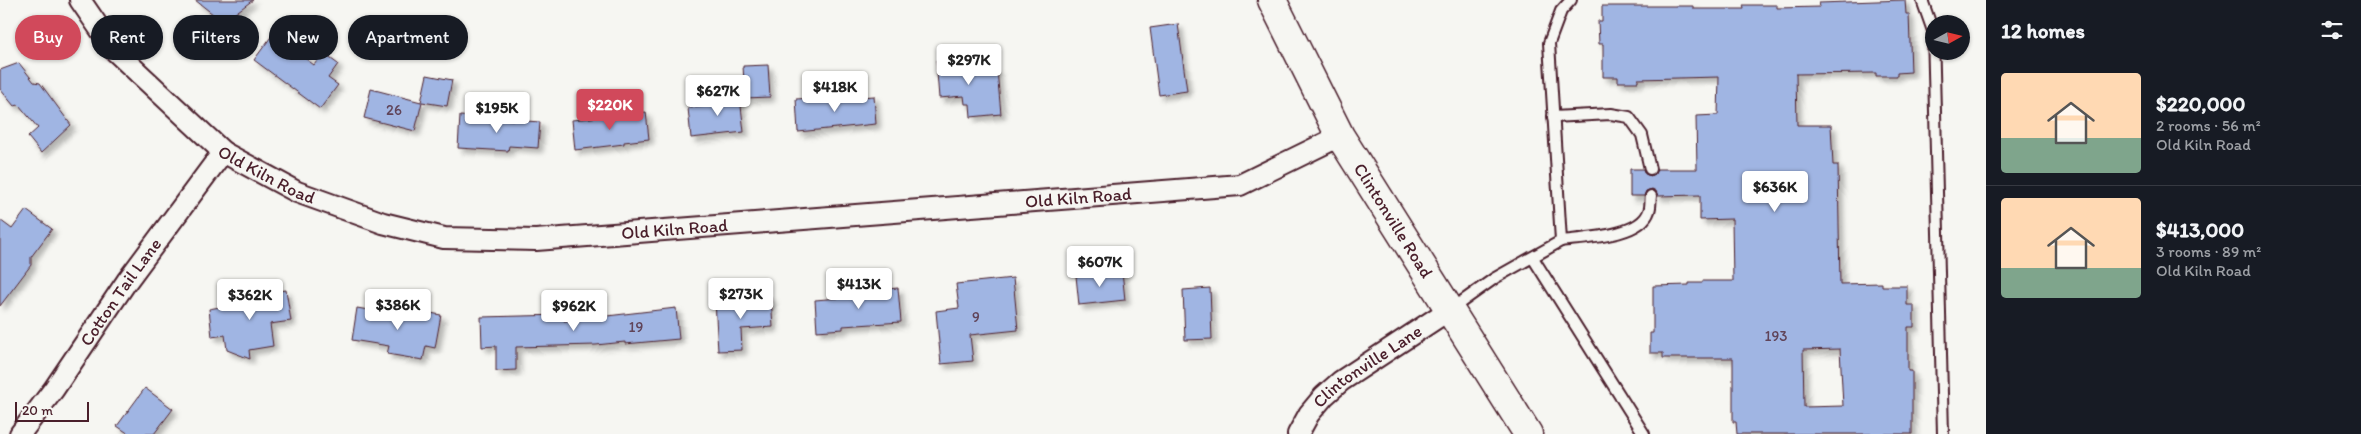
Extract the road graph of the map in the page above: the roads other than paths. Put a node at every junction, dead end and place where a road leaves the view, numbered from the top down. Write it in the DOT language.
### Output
graph roads {
  1 [pos="80,0"];
  2 [pos="1272,0"];
  3 [pos="1571,0"];
  4 [pos="1922,0"];
  5 [pos="1553,117"];
  6 [pos="1340,136"];
  7 [pos="223,152"];
  8 [pos="1650,169"];
  9 [pos="1650,196"];
  10 [pos="1561,241"];
  11 [pos="1533,258"];
  12 [pos="1449,310"];
  13 [pos="20,434"];
  14 [pos="1298,434"];
  15 [pos="1528,434"];
  16 [pos="1644,434"];
  17 [pos="1943,434"];
  1 -- 7 [label="street, Old Kiln Road"];
  2 -- 6 [label="main road, Clintonville Road"];
  3 -- 5 [label="lane"];
  4 -- 17 [label="lane"];
  5 -- 8 [label="lane"];
  5 -- 10 [label="lane"];
  6 -- 7 [label="street, Old Kiln Road"];
  6 -- 12 [label="main road, Clintonville Road"];
  7 -- 13 [label="street, Cotton Tail Lane"];
  9 -- 10 [label="lane"];
  10 -- 11 [label="lane"];
  11 -- 12 [label="lane"];
  11 -- 16 [label="lane"];
  12 -- 14 [label="street, Clintonville Lane"];
  12 -- 15 [label="main road, Clintonville Road"];
}
